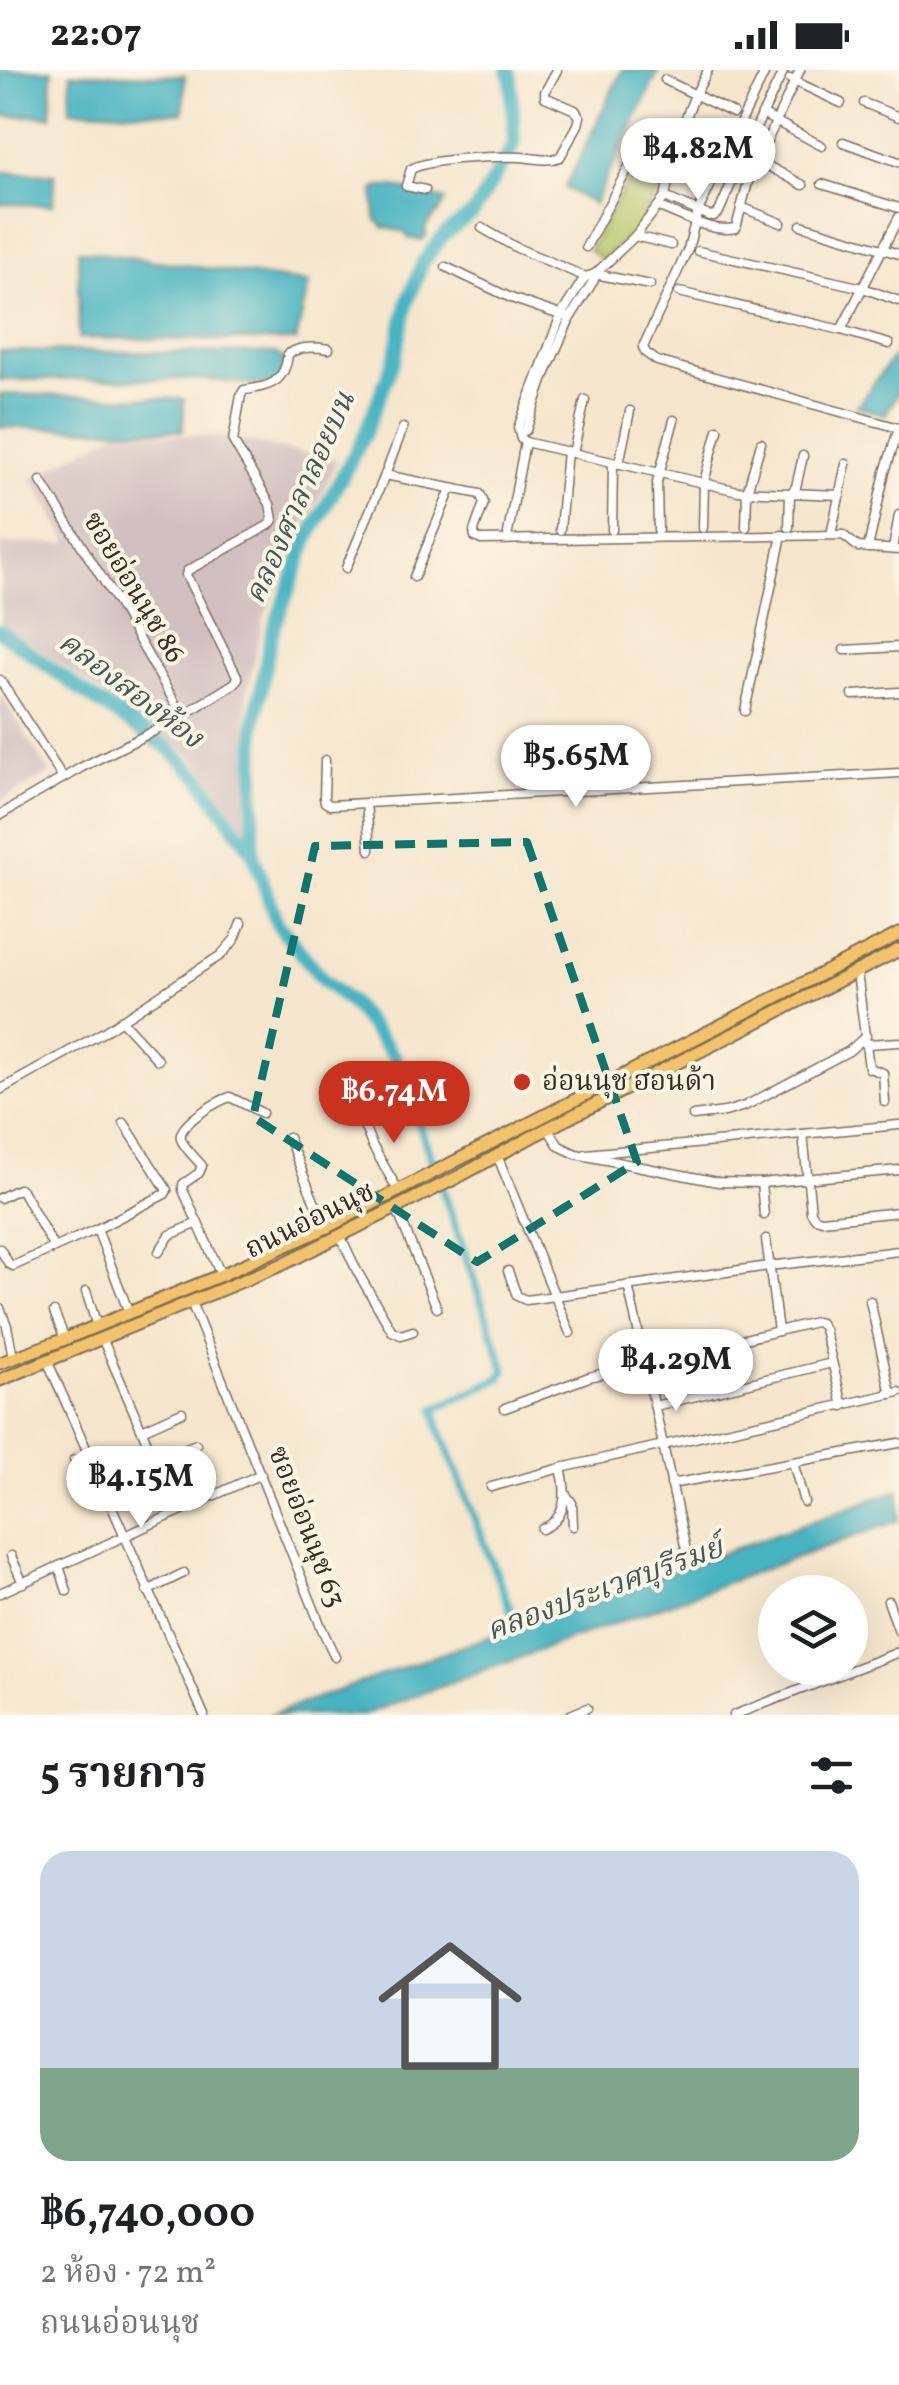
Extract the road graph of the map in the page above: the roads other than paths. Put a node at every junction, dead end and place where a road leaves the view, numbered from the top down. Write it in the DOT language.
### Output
graph roads {
  1 [pos="556,70"];
  2 [pos="708,70"];
  3 [pos="766,70"];
  4 [pos="800,70"];
  5 [pos="783,73"];
  6 [pos="664,80"];
  7 [pos="794,81"];
  8 [pos="696,95"];
  9 [pos="864,103"];
  10 [pos="842,104"];
  11 [pos="733,113"];
  12 [pos="762,114"];
  13 [pos="899,117"];
  14 [pos="776,121"];
  15 [pos="677,139"];
  16 [pos="843,142"];
  17 [pos="822,146"];
  18 [pos="744,153"];
  19 [pos="718,159"];
  20 [pos="757,160"];
  21 [pos="899,162"];
  22 [pos="822,184"];
  23 [pos="802,185"];
  24 [pos="425,190"];
  25 [pos="664,197"];
  26 [pos="659,207"];
  27 [pos="742,207"];
  28 [pos="899,208"];
  29 [pos="698,211"];
  30 [pos="899,217"];
  31 [pos="696,223"];
  32 [pos="781,223"];
  33 [pos="802,225"];
  34 [pos="482,228"];
  35 [pos="636,236"];
  36 [pos="671,244"];
  37 [pos="586,247"];
  38 [pos="883,248"];
  39 [pos="698,251"];
  40 [pos="899,254"];
  41 [pos="446,267"];
  42 [pos="591,277"];
  43 [pos="650,285"];
  44 [pos="863,288"];
  45 [pos="679,292"];
  46 [pos="899,301"];
  47 [pos="566,317"];
  48 [pos="842,330"];
  49 [pos="889,344"];
  50 [pos="329,349"];
  51 [pos="584,400"];
  52 [pos="630,411"];
  53 [pos="674,420"];
  54 [pos="403,428"];
  55 [pos="899,428"];
  56 [pos="718,430"];
  57 [pos="522,438"];
  58 [pos="761,443"];
  59 [pos="570,452"];
  60 [pos="803,456"];
  61 [pos="616,463"];
  62 [pos="846,464"];
  63 [pos="660,473"];
  64 [pos="385,476"];
  65 [pos="41,481"];
  66 [pos="704,482"];
  67 [pos="451,489"];
  68 [pos="748,492"];
  69 [pos="790,494"];
  70 [pos="840,495"];
  71 [pos="899,515"];
  72 [pos="746,527"];
  73 [pos="789,527"];
  74 [pos="703,528"];
  75 [pos="560,530"];
  76 [pos="612,530"];
  77 [pos="658,530"];
  78 [pos="832,530"];
  79 [pos="508,532"];
  80 [pos="782,535"];
  81 [pos="868,548"];
  82 [pos="896,550"];
  83 [pos="346,568"];
  84 [pos="414,578"];
  85 [pos="899,647"];
  86 [pos="844,650"];
  87 [pos="0,680"];
  88 [pos="899,692"];
  89 [pos="852,695"];
  90 [pos="745,711"];
  91 [pos="174,721"];
  92 [pos="325,760"];
  93 [pos="634,762"];
  94 [pos="899,773"];
  95 [pos="64,778"];
  96 [pos="636,788"];
  97 [pos="366,803"];
  98 [pos="0,815"];
  99 [pos="370,850"];
  100 [pos="241,923"];
  101 [pos="896,936"];
  102 [pos="899,950"];
  103 [pos="857,972"];
  104 [pos="121,1020"];
  105 [pos="866,1040"];
  106 [pos="899,1042"];
  107 [pos="158,1060"];
  108 [pos="0,1090"];
  109 [pos="366,1095"];
  110 [pos="886,1102"];
  111 [pos="262,1113"];
  112 [pos="693,1116"];
  113 [pos="124,1123"];
  114 [pos="899,1125"];
  115 [pos="548,1129"];
  116 [pos="803,1134"];
  117 [pos="288,1137"];
  118 [pos="576,1154"];
  119 [pos="497,1155"];
  120 [pos="899,1170"];
  121 [pos="808,1179"];
  122 [pos="762,1183"];
  123 [pos="420,1188"];
  124 [pos="400,1192"];
  125 [pos="0,1198"];
  126 [pos="396,1207"];
  127 [pos="899,1212"];
  128 [pos="764,1215"];
  129 [pos="198,1222"];
  130 [pos="325,1228"];
  131 [pos="97,1229"];
  132 [pos="340,1235"];
  133 [pos="766,1239"];
  134 [pos="54,1248"];
  135 [pos="0,1249"];
  136 [pos="899,1251"];
  137 [pos="158,1252"];
  138 [pos="770,1266"];
  139 [pos="508,1271"];
  140 [pos="221,1275"];
  141 [pos="628,1286"];
  142 [pos="86,1292"];
  143 [pos="556,1296"];
  144 [pos="870,1301"];
  145 [pos="191,1302"];
  146 [pos="0,1308"];
  147 [pos="437,1308"];
  148 [pos="54,1312"];
  149 [pos="129,1313"];
  150 [pos="412,1331"];
  151 [pos="778,1331"];
  152 [pos="100,1332"];
  153 [pos="570,1333"];
  154 [pos="65,1339"];
  155 [pos="45,1354"];
  156 [pos="6,1360"];
  157 [pos="832,1363"];
  158 [pos="645,1365"];
  159 [pos="0,1380"];
  160 [pos="895,1393"];
  161 [pos="655,1406"];
  162 [pos="843,1406"];
  163 [pos="506,1408"];
  164 [pos="182,1412"];
  165 [pos="142,1430"];
  166 [pos="899,1443"];
  167 [pos="196,1444"];
  168 [pos="663,1445"];
  169 [pos="74,1460"];
  170 [pos="156,1460"];
  171 [pos="793,1462"];
  172 [pos="93,1466"];
  173 [pos="561,1468"];
  174 [pos="80,1472"];
  175 [pos="261,1474"];
  176 [pos="672,1484"];
  177 [pos="87,1486"];
  178 [pos="491,1486"];
  179 [pos="565,1494"];
  180 [pos="804,1502"];
  181 [pos="177,1512"];
  182 [pos="573,1526"];
  183 [pos="542,1529"];
  184 [pos="124,1537"];
  185 [pos="686,1550"];
  186 [pos="11,1556"];
  187 [pos="59,1566"];
  188 [pos="184,1574"];
  189 [pos="23,1583"];
  190 [pos="148,1590"];
  191 [pos="68,1591"];
  192 [pos="0,1594"];
  193 [pos="888,1601"];
  194 [pos="899,1632"];
  195 [pos="899,1652"];
  196 [pos="336,1657"];
  197 [pos="587,1708"];
  198 [pos="748,1712"];
  199 [pos="204,1715"];
  200 [pos="570,1715"];
  201 [pos="734,1715"];
  1 -- 24 [label="street"];
  2 -- 8 [label="street"];
  3 -- 29 [label="street"];
  4 -- 7 [label="street"];
  5 -- 7 [label="street"];
  5 -- 12 [label="street"];
  6 -- 8 [label="street"];
  7 -- 10 [label="street"];
  7 -- 14 [label="street"];
  8 -- 11 [label="street"];
  8 -- 15 [label="street"];
  9 -- 13 [label="street"];
  12 -- 14 [label="street"];
  12 -- 18 [label="street"];
  14 -- 17 [label="street"];
  14 -- 20 [label="street"];
  15 -- 19 [label="street"];
  15 -- 25 [label="street"];
  15 -- 37 [label="street"];
  16 -- 21 [label="street"];
  18 -- 20 [label="street"];
  18 -- 29 [label="street"];
  20 -- 23 [label="street"];
  20 -- 27 [label="street"];
  22 -- 28 [label="street"];
  25 -- 26 [label="street"];
  25 -- 29 [label="street"];
  26 -- 31 [label="street"];
  26 -- 35 [label="street"];
  27 -- 31 [label="street"];
  27 -- 32 [label="street"];
  29 -- 31 [label="street"];
  30 -- 38 [label="street"];
  31 -- 55 [label="street"];
  33 -- 38 [label="street"];
  34 -- 42 [label="street"];
  35 -- 36 [label="street"];
  35 -- 42 [label="street"];
  38 -- 40 [label="street"];
  38 -- 44 [label="street"];
  39 -- 44 [label="street"];
  41 -- 47 [label="street"];
  42 -- 43 [label="street"];
  42 -- 47 [label="street"];
  44 -- 46 [label="street"];
  44 -- 48 [label="street"];
  45 -- 48 [label="street"];
  47 -- 57 [label="street"];
  48 -- 49 [label="street"];
  50 -- 91 [label="street, ซอยอ่อนนุช 86"];
  51 -- 59 [label="street"];
  52 -- 61 [label="street"];
  53 -- 63 [label="street"];
  54 -- 64 [label="street"];
  55 -- 81 [label="street"];
  56 -- 66 [label="street"];
  57 -- 59 [label="street"];
  57 -- 79 [label="street"];
  58 -- 68 [label="street"];
  59 -- 61 [label="street"];
  59 -- 75 [label="street"];
  60 -- 69 [label="street"];
  61 -- 63 [label="street"];
  61 -- 76 [label="street"];
  62 -- 70 [label="street"];
  63 -- 66 [label="street"];
  63 -- 77 [label="street"];
  64 -- 67 [label="street"];
  64 -- 83 [label="street"];
  65 -- 91 [label="street, ซอยอ่อนนุช 86"];
  66 -- 68 [label="street"];
  66 -- 74 [label="street"];
  67 -- 80 [label="street"];
  67 -- 84 [label="street"];
  68 -- 69 [label="street"];
  68 -- 72 [label="street"];
  69 -- 70 [label="street"];
  69 -- 73 [label="street"];
  70 -- 78 [label="street"];
  71 -- 82 [label="street"];
  80 -- 81 [label="street"];
  80 -- 90 [label="street"];
  81 -- 82 [label="street"];
  85 -- 86 [label="street"];
  87 -- 95 [label="street"];
  88 -- 89 [label="street"];
  91 -- 95 [label="street, ซอยอ่อนนุช 86"];
  92 -- 97 [label="street"];
  93 -- 96 [label="street"];
  94 -- 96 [label="street"];
  95 -- 98 [label="street, ซอยอ่อนนุช 86"];
  96 -- 97 [label="street"];
  97 -- 99 [label="street"];
  100 -- 104 [label="street"];
  101 -- 102 [label="main road"];
  101 -- 123 [label="main road, ถนนอ่อนนุช"];
  102 -- 103 [label="main road, ถนนอ่อนนุช"];
  103 -- 105 [label="street"];
  103 -- 115 [label="main road, ถนนอ่อนนุช"];
  104 -- 107 [label="street"];
  104 -- 108 [label="street"];
  105 -- 106 [label="street"];
  105 -- 110 [label="street"];
  105 -- 112 [label="street"];
  109 -- 124 [label="street"];
  111 -- 129 [label="street"];
  113 -- 131 [label="street"];
  114 -- 116 [label="street"];
  115 -- 118 [label="street"];
  115 -- 119 [label="main road, ถนนอ่อนนุช"];
  116 -- 118 [label="street"];
  116 -- 121 [label="street"];
  117 -- 130 [label="street"];
  118 -- 122 [label="street"];
  119 -- 123 [label="main road, ถนนอ่อนนุช"];
  119 -- 143 [label="street"];
  120 -- 121 [label="street"];
  121 -- 122 [label="street"];
  121 -- 127 [label="street"];
  122 -- 128 [label="street"];
  123 -- 124 [label="main road, ถนนอ่อนนุช"];
  123 -- 126 [label="main road, ถนนอ่อนนุช"];
  124 -- 130 [label="main road, ถนนอ่อนนุช"];
  125 -- 134 [label="street"];
  126 -- 132 [label="main road, ถนนอ่อนนุช"];
  126 -- 147 [label="street"];
  129 -- 137 [label="street"];
  129 -- 140 [label="street"];
  130 -- 140 [label="main road, ถนนอ่อนนุช"];
  131 -- 134 [label="street"];
  131 -- 149 [label="street"];
  132 -- 145 [label="main road, ถนนอ่อนนุช"];
  132 -- 150 [label="street"];
  133 -- 138 [label="street"];
  134 -- 135 [label="street"];
  136 -- 138 [label="street"];
  138 -- 141 [label="street"];
  138 -- 151 [label="street"];
  139 -- 143 [label="street"];
  140 -- 149 [label="main road, ถนนอ่อนนุช"];
  141 -- 143 [label="street"];
  141 -- 158 [label="street"];
  142 -- 152 [label="street"];
  143 -- 153 [label="street"];
  144 -- 160 [label="street"];
  145 -- 152 [label="main road, ถนนอ่อนนุช"];
  145 -- 175 [label="street, ซอยอ่อนนุช 63"];
  146 -- 156 [label="street"];
  148 -- 154 [label="street"];
  149 -- 152 [label="main road, ถนนอ่อนนุช"];
  151 -- 157 [label="street"];
  151 -- 158 [label="street"];
  152 -- 154 [label="main road, ถนนอ่อนนุช"];
  152 -- 155 [label="main road, ถนนอ่อนนุช"];
  152 -- 165 [label="street"];
  154 -- 155 [label="main road, ถนนอ่อนนุช"];
  155 -- 156 [label="main road, ถนนอ่อนนุช"];
  155 -- 159 [label="main road, ถนนอ่อนนุช"];
  155 -- 172 [label="street"];
  157 -- 161 [label="street"];
  157 -- 162 [label="street"];
  158 -- 161 [label="street"];
  158 -- 163 [label="street"];
  160 -- 162 [label="street"];
  161 -- 168 [label="street"];
  162 -- 168 [label="street"];
  164 -- 165 [label="street"];
  165 -- 170 [label="street"];
  166 -- 171 [label="street"];
  167 -- 170 [label="street"];
  168 -- 173 [label="street"];
  168 -- 176 [label="street"];
  169 -- 174 [label="street"];
  170 -- 181 [label="street"];
  171 -- 176 [label="street"];
  171 -- 180 [label="street"];
  172 -- 174 [label="street"];
  172 -- 184 [label="street"];
  173 -- 178 [label="street"];
  173 -- 179 [label="street"];
  174 -- 177 [label="street"];
  175 -- 181 [label="street"];
  175 -- 196 [label="street, ซอยอ่อนนุช 63"];
  176 -- 185 [label="street"];
  179 -- 182 [label="street"];
  179 -- 183 [label="street"];
  181 -- 184 [label="street"];
  184 -- 187 [label="street"];
  184 -- 190 [label="street"];
  186 -- 189 [label="street"];
  187 -- 189 [label="street"];
  187 -- 191 [label="street"];
  188 -- 190 [label="street"];
  189 -- 192 [label="street"];
  190 -- 199 [label="street"];
  193 -- 194 [label="street"];
  195 -- 198 [label="street"];
  197 -- 200 [label="street"];
  198 -- 201 [label="street"];
}
